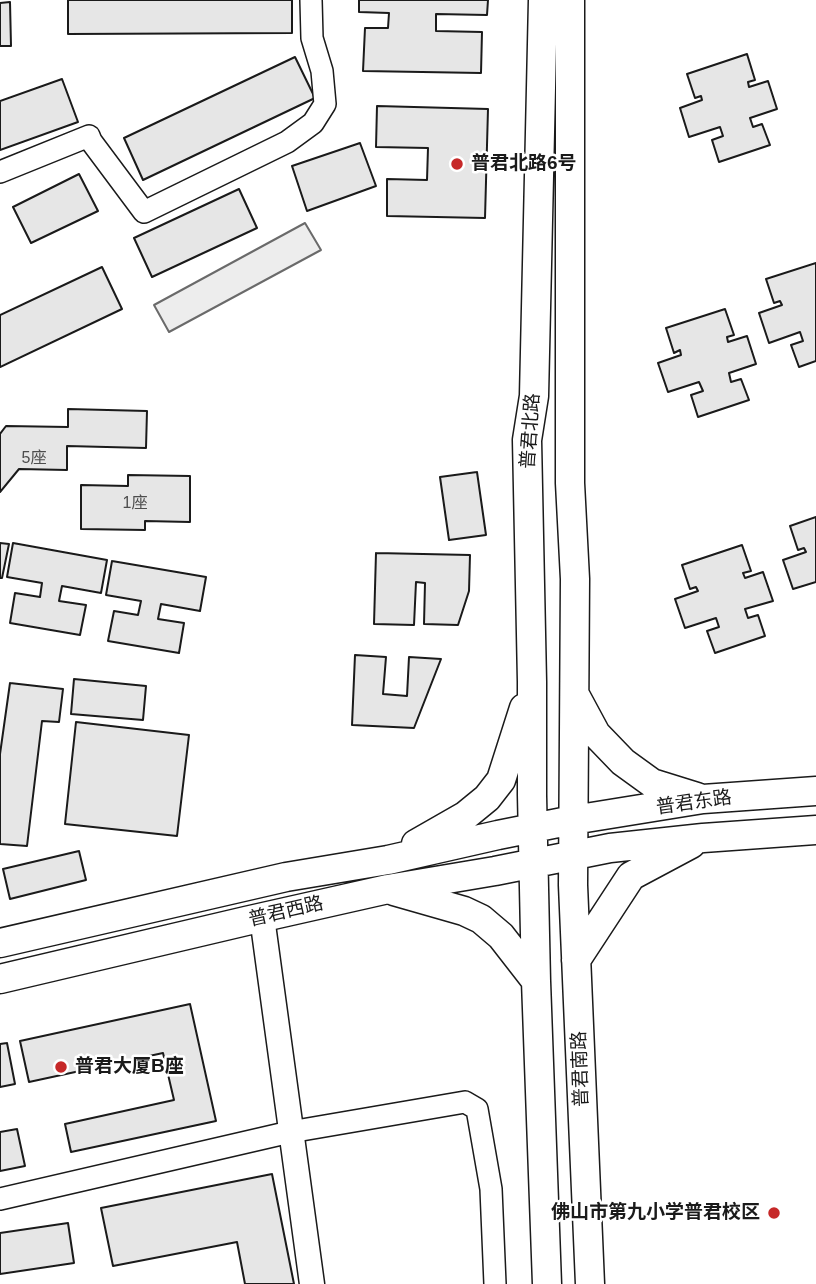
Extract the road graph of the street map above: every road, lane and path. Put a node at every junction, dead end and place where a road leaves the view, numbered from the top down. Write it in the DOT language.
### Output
graph roads {
  1 [pos="311,0"];
  2 [pos="542,0"];
  3 [pos="570,0"];
  4 [pos="0,172"];
  5 [pos="532,682"];
  6 [pos="574,693"];
  7 [pos="816,791"];
  8 [pos="703,799"];
  9 [pos="573,820"];
  10 [pos="533,828"];
  11 [pos="816,830"];
  12 [pos="702,838"];
  13 [pos="573,855"];
  14 [pos="388,860"];
  15 [pos="534,863"];
  16 [pos="388,889"];
  17 [pos="262,917"];
  18 [pos="0,943"];
  19 [pos="576,960"];
  20 [pos="0,979"];
  21 [pos="536,981"];
  22 [pos="290,1132"];
  23 [pos="0,1199"];
  24 [pos="312,1284"];
  25 [pos="495,1284"];
  26 [pos="547,1284"];
  27 [pos="590,1284"];
  1 -- 4 [label="street"];
  2 -- 5 [label="main road, 普君北路"];
  3 -- 6 [label="main road, 普君北路"];
  5 -- 10 [label="main road, 普君北路"];
  5 -- 14 [label="main road"];
  6 -- 8 [label="main road"];
  6 -- 9 [label="main road, 普君北路"];
  7 -- 8 [label="main road, 普君东路"];
  8 -- 9 [label="main road, 普君东路"];
  9 -- 10 [label="main road, 普君西路"];
  9 -- 13 [label="main road, 普君北路"];
  10 -- 14 [label="main road, 普君西路"];
  10 -- 15 [label="main road, 普君北路"];
  11 -- 12 [label="main road, 普君东路"];
  12 -- 13 [label="main road, 普君东路"];
  12 -- 19 [label="main road"];
  13 -- 15 [label="main road, 普君西路"];
  13 -- 19 [label="main road, 普君南路"];
  14 -- 18 [label="main road, 普君西路"];
  15 -- 16 [label="main road, 普君西路"];
  15 -- 21 [label="main road"];
  16 -- 17 [label="main road, 普君西路"];
  16 -- 21 [label="main road"];
  17 -- 20 [label="main road, 普君西路"];
  17 -- 22 [label="street"];
  19 -- 27 [label="main road, 普君南路"];
  21 -- 26 [label="main road"];
  22 -- 23 [label="street"];
  22 -- 24 [label="street"];
  22 -- 25 [label="street"];
}
